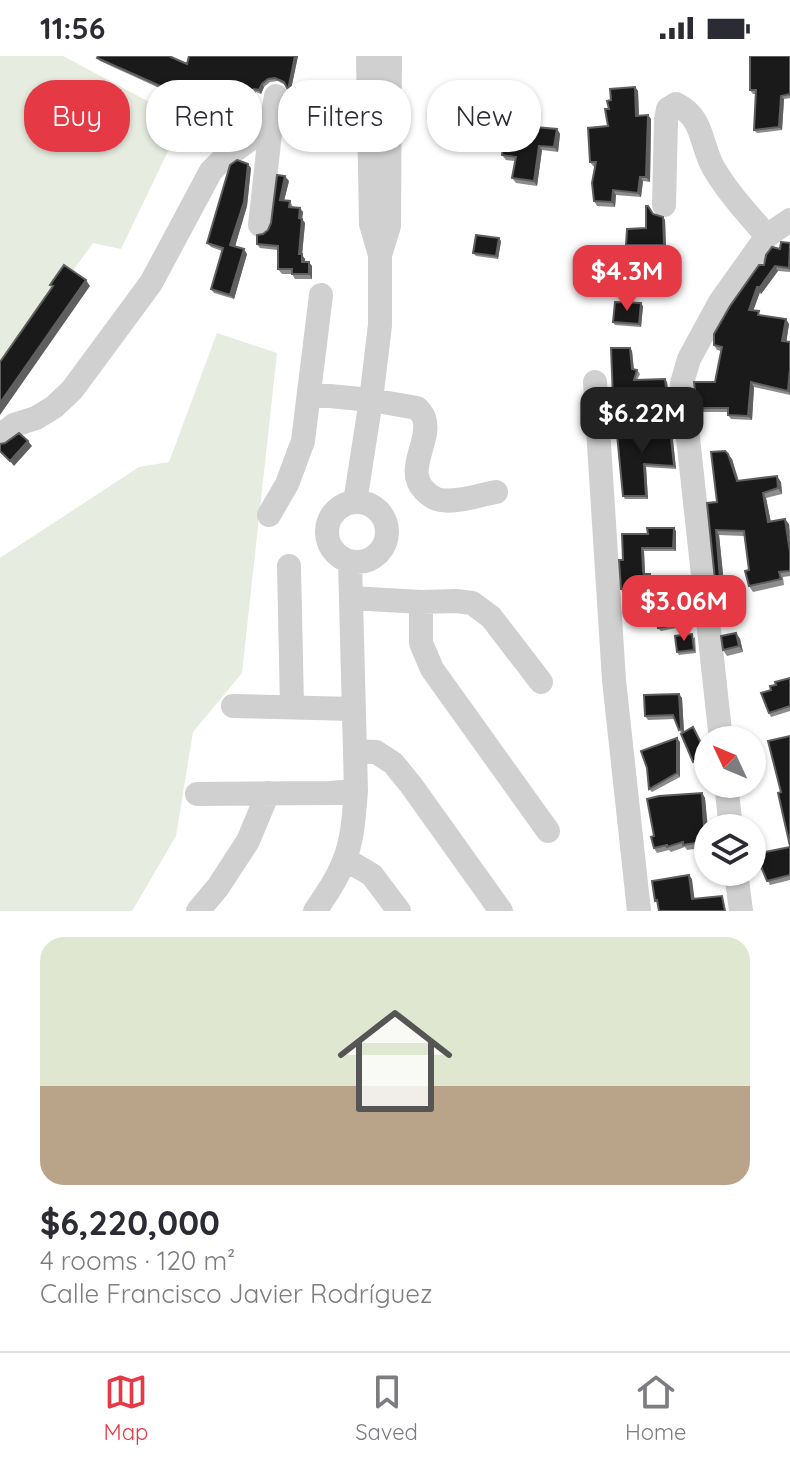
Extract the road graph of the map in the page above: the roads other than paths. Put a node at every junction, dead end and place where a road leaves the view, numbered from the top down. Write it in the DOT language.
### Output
graph roads {
  1 [pos="368,56"];
  2 [pos="390,56"];
  3 [pos="371,80"];
  4 [pos="387,80"];
  5 [pos="276,96"];
  6 [pos="271,124"];
  7 [pos="380,152"];
  8 [pos="664,205"];
  9 [pos="790,220"];
  10 [pos="260,225"];
  11 [pos="767,236"];
  12 [pos="321,295"];
  13 [pos="595,382"];
  14 [pos="309,394"];
  15 [pos="371,400"];
  16 [pos="0,436"];
  17 [pos="496,492"];
  18 [pos="355,502"];
  19 [pos="269,515"];
  20 [pos="350,562"];
  21 [pos="289,566"];
  22 [pos="351,598"];
  23 [pos="421,602"];
  24 [pos="541,682"];
  25 [pos="233,706"];
  26 [pos="292,707"];
  27 [pos="354,709"];
  28 [pos="719,726"];
  29 [pos="355,751"];
  30 [pos="356,791"];
  31 [pos="268,793"];
  32 [pos="197,794"];
  33 [pos="548,831"];
  34 [pos="345,859"];
  35 [pos="738,886"];
  36 [pos="198,911"];
  37 [pos="315,911"];
  38 [pos="399,911"];
  39 [pos="501,911"];
  40 [pos="639,911"];
  41 [pos="741,911"];
  1 -- 3 [label="street"];
  2 -- 4 [label="street"];
  5 -- 6 [label="street"];
  6 -- 10 [label="street"];
  6 -- 16 [label="street"];
  7 -- 15 [label="street"];
  8 -- 11 [label="street"];
  9 -- 11 [label="street"];
  11 -- 28 [label="street"];
  12 -- 14 [label="street"];
  13 -- 40 [label="street"];
  14 -- 15 [label="street"];
  14 -- 19 [label="street"];
  15 -- 17 [label="street"];
  15 -- 18 [label="street"];
  18 -- 20 [label="street"];
  18 -- 20 [label="street"];
  20 -- 22 [label="street"];
  21 -- 26 [label="street"];
  22 -- 23 [label="street"];
  22 -- 27 [label="street"];
  23 -- 24 [label="street"];
  23 -- 33 [label="street"];
  25 -- 26 [label="street"];
  26 -- 27 [label="street"];
  27 -- 29 [label="street"];
  29 -- 30 [label="street"];
  29 -- 39 [label="street"];
  30 -- 31 [label="street"];
  30 -- 34 [label="street"];
  31 -- 32 [label="street"];
  31 -- 36 [label="street"];
  34 -- 37 [label="street"];
  34 -- 38 [label="street"];
  35 -- 41 [label="street"];
}
